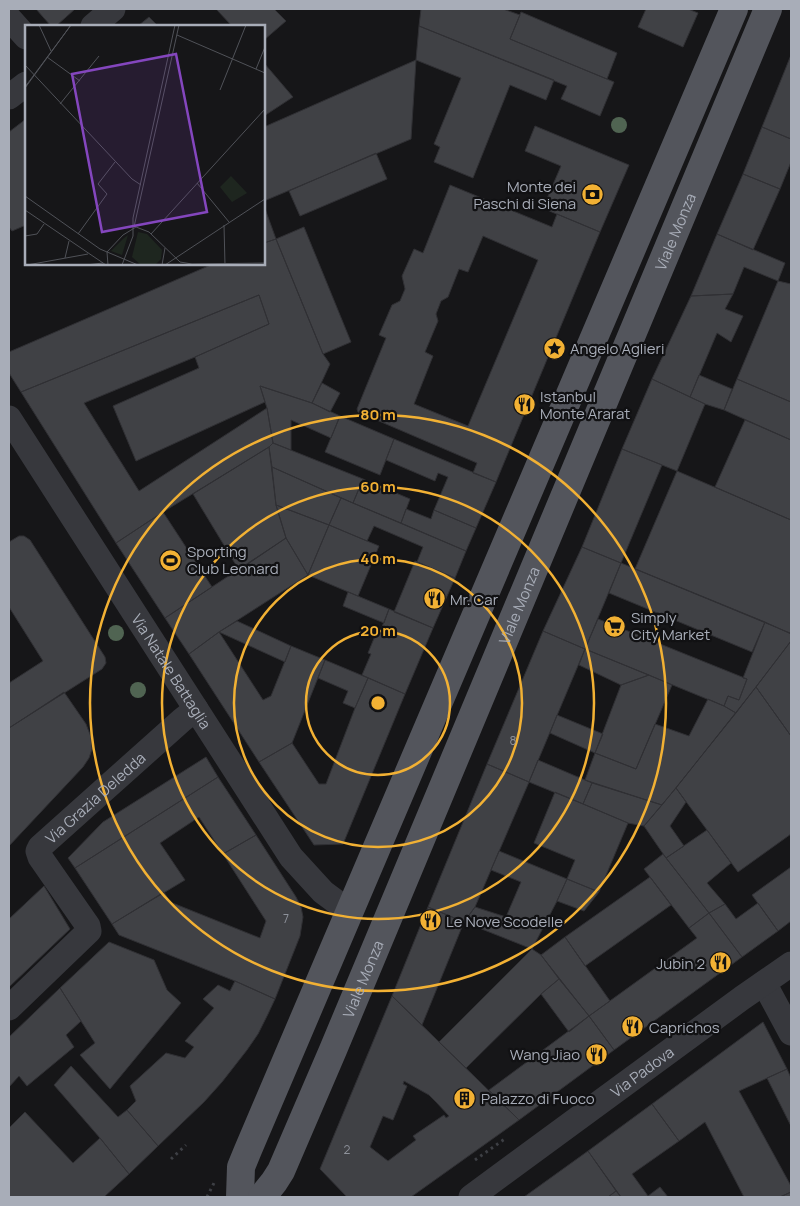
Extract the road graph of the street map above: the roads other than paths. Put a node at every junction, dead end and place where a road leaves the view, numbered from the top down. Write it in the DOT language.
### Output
graph roads {
  1 [pos="113,9"];
  2 [pos="734,9"];
  3 [pos="768,9"];
  4 [pos="9,18"];
  5 [pos="94,25"];
  6 [pos="25,36"];
  7 [pos="25,85"];
  8 [pos="9,97"];
  9 [pos="9,418"];
  10 [pos="196,710"];
  11 [pos="350,912"];
  12 [pos="791,964"];
  13 [pos="764,983"];
  14 [pos="9,1008"];
  15 [pos="791,1033"];
  16 [pos="298,1036"];
  17 [pos="333,1050"];
  18 [pos="278,1186"];
  19 [pos="240,1197"];
  20 [pos="262,1197"];
  21 [pos="471,1197"];
  1 -- 5 [label="street"];
  2 -- 11 [label="main road"];
  3 -- 17 [label="main road, Viale Monza"];
  4 -- 6 [label="street"];
  7 -- 8 [label="street"];
  9 -- 10 [label="street, Via Natale Battaglia"];
  10 -- 11 [label="street, Via Natale Battaglia"];
  10 -- 14 [label="street, Via Grazia Deledda"];
  11 -- 16 [label="main road"];
  12 -- 13 [label="street, Via Padova"];
  13 -- 15 [label="street"];
  13 -- 21 [label="street, Via Padova"];
  16 -- 17 [label="main road"];
  16 -- 19 [label="main road"];
  17 -- 18 [label="main road, Viale Monza"];
  18 -- 20 [label="main road, Viale Monza"];
}
